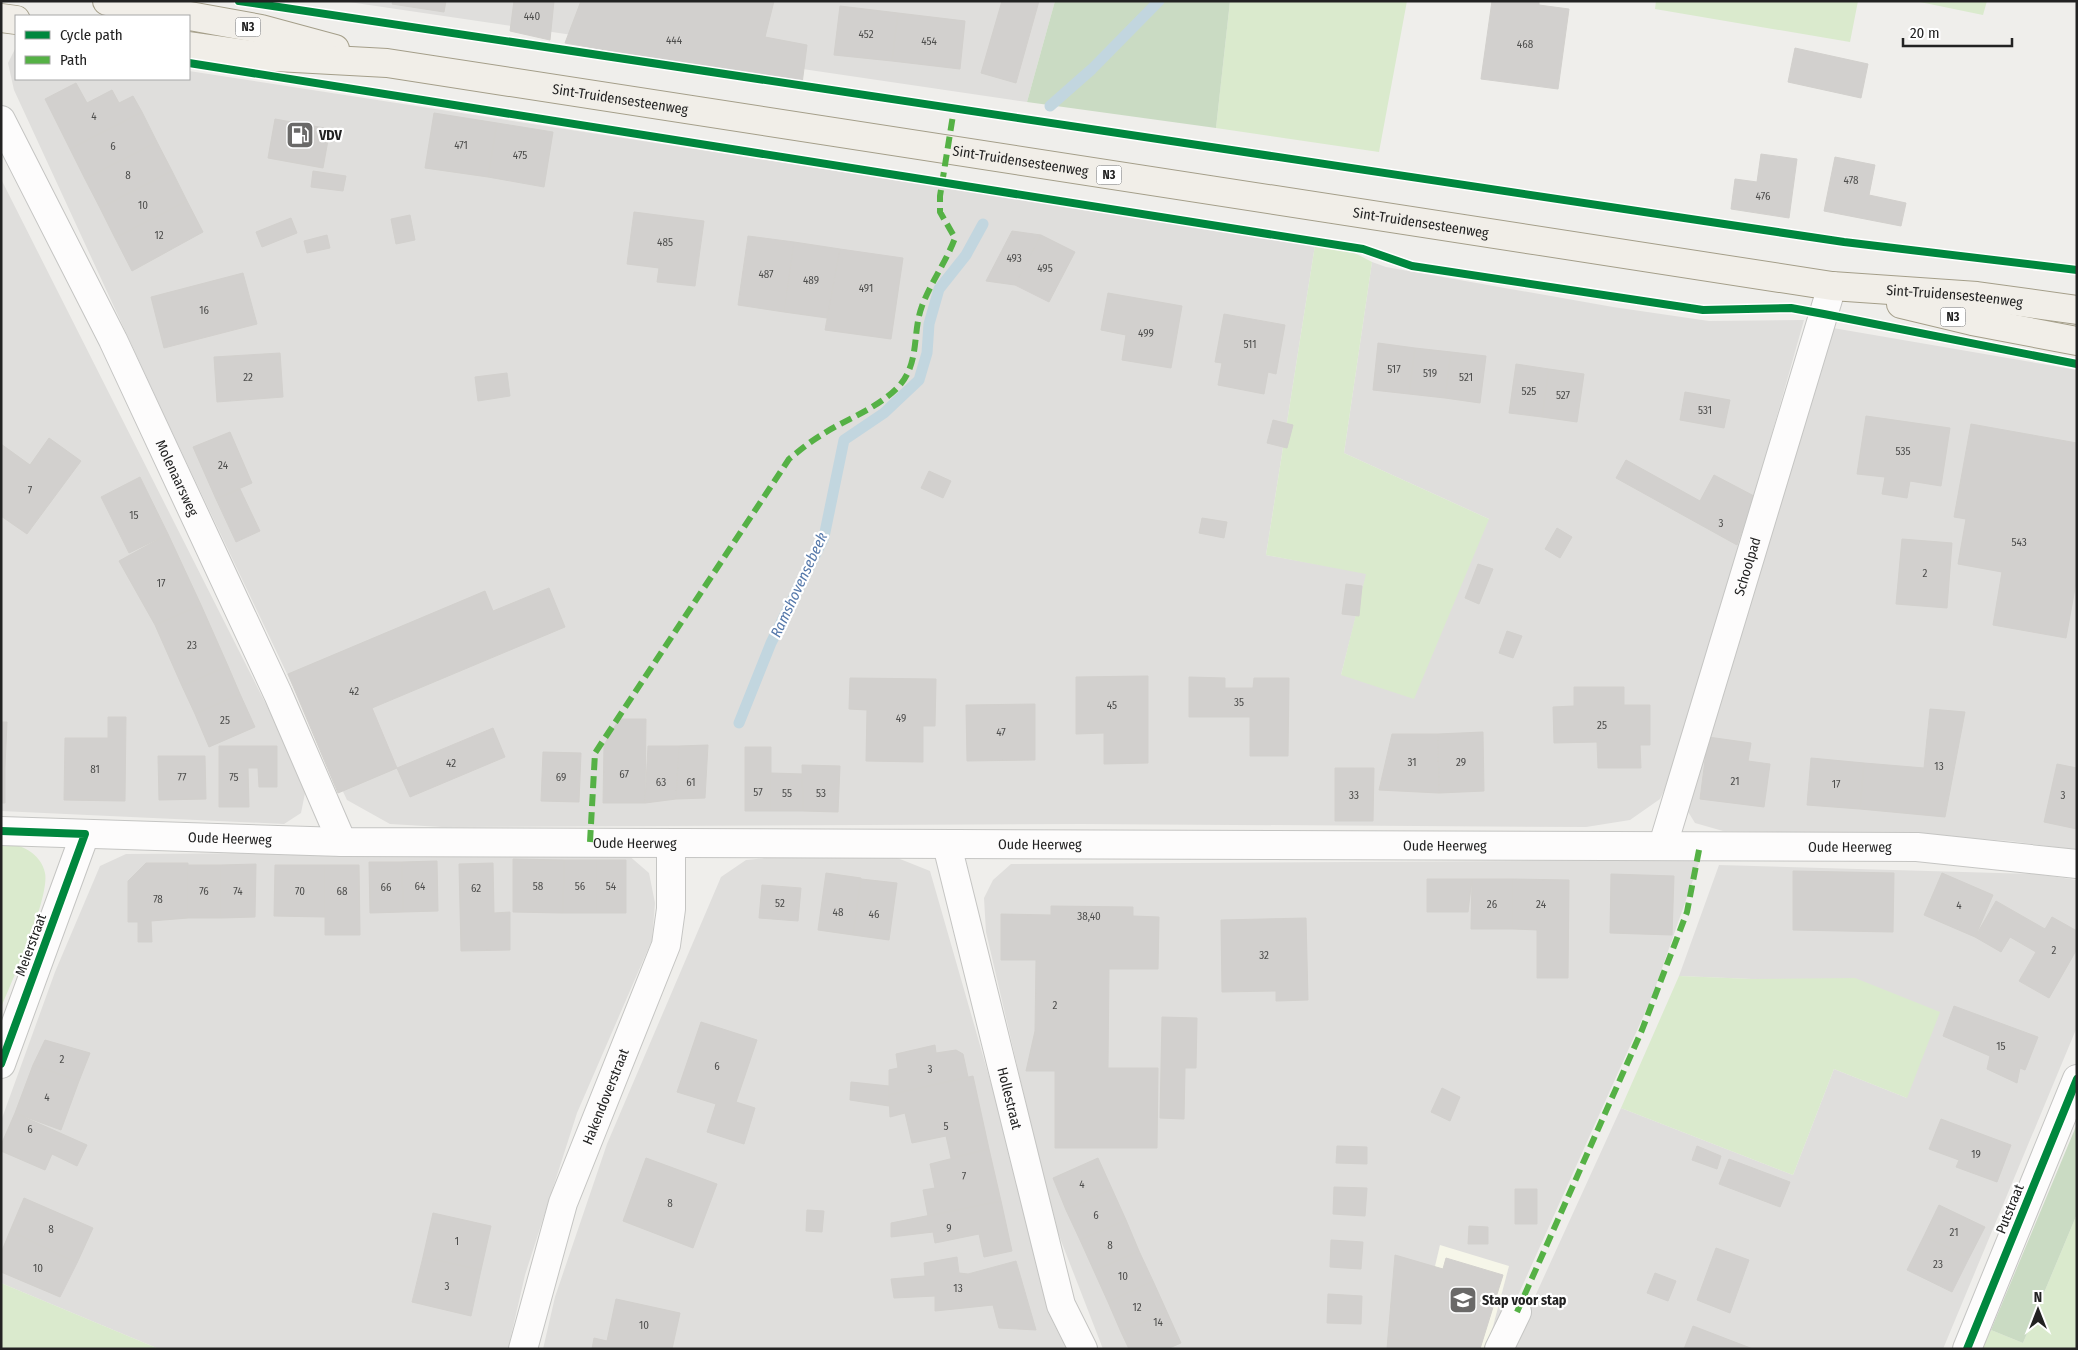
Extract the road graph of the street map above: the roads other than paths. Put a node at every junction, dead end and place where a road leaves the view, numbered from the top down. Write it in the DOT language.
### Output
graph roads {
  1 [pos="107,1"];
  2 [pos="184,15"];
  3 [pos="190,16"];
  4 [pos="1,18"];
  5 [pos="15,20"];
  6 [pos="190,46"];
  7 [pos="387,62"];
  8 [pos="1,120"];
  9 [pos="1832,286"];
  10 [pos="2077,310"];
  11 [pos="2077,341"];
  12 [pos="1,831"];
  13 [pos="85,834"];
  14 [pos="342,842"];
  15 [pos="671,843"];
  16 [pos="947,845"];
  17 [pos="1663,845"];
  18 [pos="2077,864"];
  19 [pos="1,1064"];
  20 [pos="2077,1079"];
  21 [pos="1516,1312"];
  22 [pos="523,1349"];
  23 [pos="1083,1349"];
  24 [pos="1499,1349"];
  25 [pos="1967,1349"];
  1 -- 2 [label="main road, Sint-Truidensesteenweg / N3"];
  3 -- 7 [label="main road, Sint-Truidensesteenweg / N3"];
  4 -- 5 [label="main road"];
  6 -- 7 [label="main road, Sint-Truidensesteenweg / N3"];
  7 -- 9 [label="main road, Sint-Truidensesteenweg / N3"];
  8 -- 14 [label="street, Molenaarsweg"];
  9 -- 10 [label="main road, Sint-Truidensesteenweg / N3"];
  9 -- 11 [label="main road, Sint-Truidensesteenweg / N3"];
  9 -- 17 [label="street, Schoolpad"];
  12 -- 13 [label="street, Oude Heerweg"];
  13 -- 14 [label="street, Oude Heerweg"];
  13 -- 19 [label="street, Meierstraat"];
  14 -- 15 [label="street, Oude Heerweg"];
  15 -- 16 [label="street, Oude Heerweg"];
  15 -- 22 [label="street, Hakendoverstraat"];
  16 -- 17 [label="street, Oude Heerweg"];
  16 -- 23 [label="street, Hollestraat"];
  17 -- 18 [label="street, Oude Heerweg"];
  20 -- 25 [label="street, Putstraat"];
  21 -- 24 [label="street"];
}
